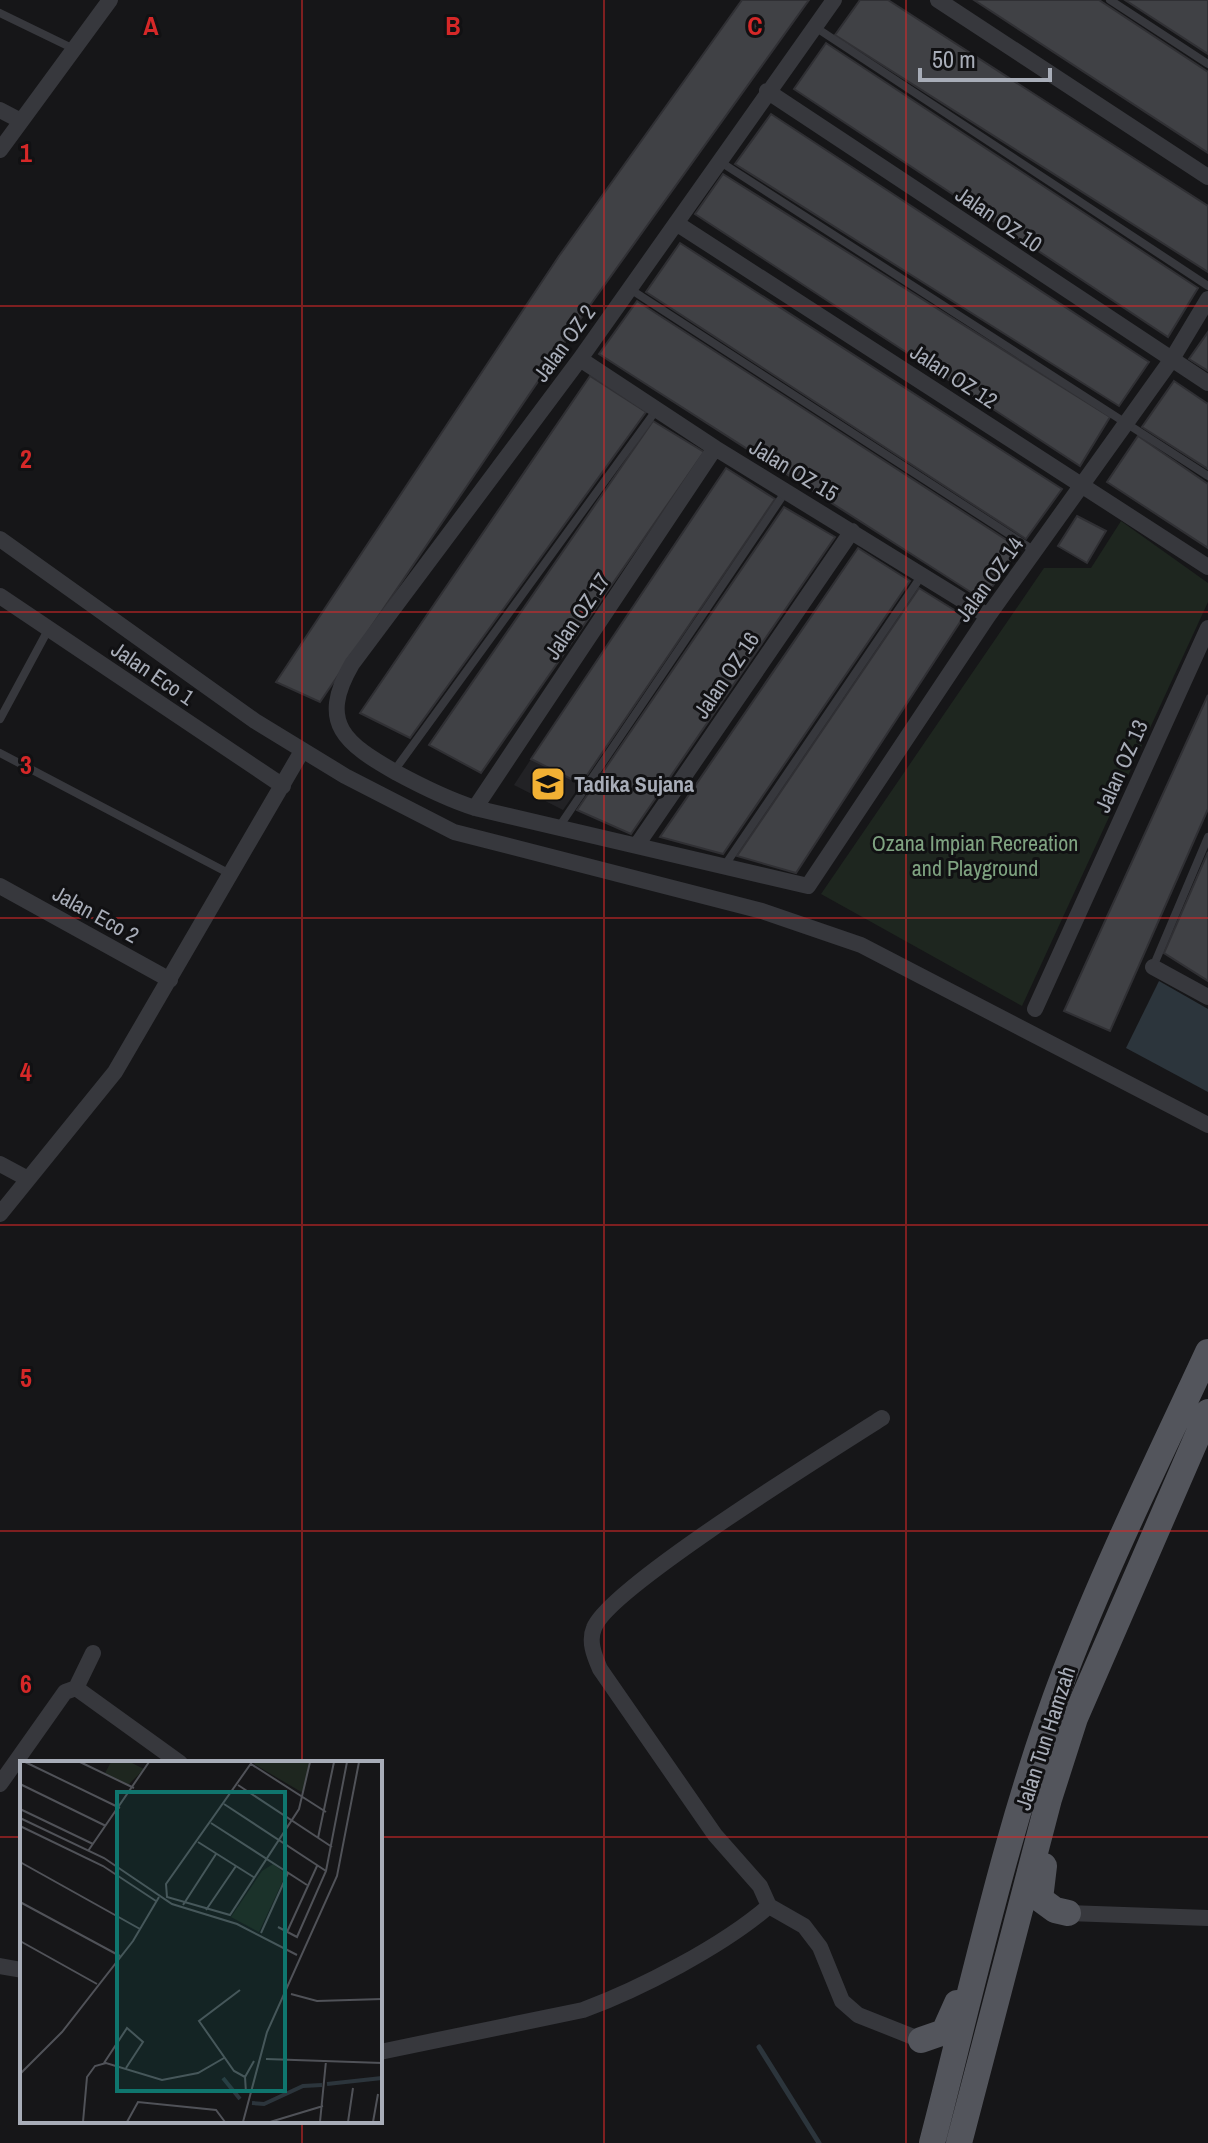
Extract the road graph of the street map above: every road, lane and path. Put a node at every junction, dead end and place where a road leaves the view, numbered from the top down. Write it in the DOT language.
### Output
graph roads {
  1 [pos="110,0"];
  2 [pos="834,0"];
  3 [pos="938,0"];
  4 [pos="1110,0"];
  5 [pos="0,13"];
  6 [pos="814,26"];
  7 [pos="74,49"];
  8 [pos="1208,64"];
  9 [pos="767,91"];
  10 [pos="0,110"];
  11 [pos="21,121"];
  12 [pos="0,150"];
  13 [pos="718,160"];
  14 [pos="1208,177"];
  15 [pos="676,223"];
  16 [pos="1208,286"];
  17 [pos="629,289"];
  18 [pos="1208,299"];
  19 [pos="580,359"];
  20 [pos="1172,359"];
  21 [pos="1208,383"];
  22 [pos="657,409"];
  23 [pos="1129,422"];
  24 [pos="715,448"];
  25 [pos="1208,476"];
  26 [pos="1084,487"];
  27 [pos="786,491"];
  28 [pos="852,531"];
  29 [pos="0,539"];
  30 [pos="1036,552"];
  31 [pos="1208,567"];
  32 [pos="922,575"];
  33 [pos="0,596"];
  34 [pos="988,616"];
  35 [pos="1208,628"];
  36 [pos="48,630"];
  37 [pos="0,719"];
  38 [pos="302,751"];
  39 [pos="0,753"];
  40 [pos="394,771"];
  41 [pos="283,786"];
  42 [pos="475,808"];
  43 [pos="559,827"];
  44 [pos="1208,837"];
  45 [pos="637,845"];
  46 [pos="724,866"];
  47 [pos="233,875"];
  48 [pos="0,886"];
  49 [pos="1153,967"];
  50 [pos="170,980"];
  51 [pos="1208,997"];
  52 [pos="1035,1009"];
  53 [pos="1208,1125"];
  54 [pos="0,1164"];
  55 [pos="28,1179"];
  56 [pos="0,1214"];
  57 [pos="1208,1352"];
  58 [pos="1208,1412"];
  59 [pos="882,1418"];
  60 [pos="1208,1451"];
  61 [pos="1122,1604"];
  62 [pos="93,1653"];
  63 [pos="76,1688"];
  64 [pos="1075,1718"];
  65 [pos="177,1761"];
  66 [pos="0,1784"];
  67 [pos="1000,1881"];
  68 [pos="769,1906"];
  69 [pos="1068,1913"];
  70 [pos="1208,1918"];
  71 [pos="0,1966"];
  72 [pos="20,1970"];
  73 [pos="921,2040"];
  74 [pos="382,2052"];
  75 [pos="979,2069"];
  76 [pos="929,2143"];
  77 [pos="959,2143"];
  1 -- 7 [label="street"];
  2 -- 6 [label="street, Jalan OZ 2"];
  3 -- 14 [label="street"];
  4 -- 8 [label="lane"];
  5 -- 7 [label="lane"];
  6 -- 9 [label="street, Jalan OZ 2"];
  6 -- 16 [label="lane"];
  7 -- 11 [label="street"];
  9 -- 13 [label="street, Jalan OZ 2"];
  9 -- 20 [label="street, Jalan OZ 10"];
  10 -- 11 [label="street"];
  11 -- 12 [label="street"];
  13 -- 15 [label="street, Jalan OZ 2"];
  13 -- 23 [label="lane"];
  15 -- 17 [label="street, Jalan OZ 2"];
  15 -- 26 [label="street, Jalan OZ 12"];
  17 -- 19 [label="street, Jalan OZ 2"];
  17 -- 30 [label="lane"];
  18 -- 20 [label="street, Jalan OZ 14"];
  19 -- 22 [label="street, Jalan OZ 15"];
  19 -- 40 [label="street, Jalan OZ 2"];
  20 -- 21 [label="street, Jalan OZ 10"];
  20 -- 23 [label="street, Jalan OZ 14"];
  22 -- 24 [label="street, Jalan OZ 15"];
  22 -- 40 [label="lane"];
  23 -- 25 [label="lane"];
  23 -- 26 [label="street, Jalan OZ 14"];
  24 -- 27 [label="street, Jalan OZ 15"];
  24 -- 42 [label="street, Jalan OZ 17"];
  26 -- 30 [label="street, Jalan OZ 14"];
  26 -- 31 [label="street, Jalan OZ 12"];
  27 -- 28 [label="street, Jalan OZ 15"];
  27 -- 43 [label="lane"];
  28 -- 32 [label="street, Jalan OZ 15"];
  28 -- 45 [label="street, Jalan OZ 16"];
  29 -- 38 [label="street"];
  30 -- 34 [label="street, Jalan OZ 14"];
  32 -- 34 [label="street, Jalan OZ 15"];
  32 -- 46 [label="lane"];
  33 -- 36 [label="street, Jalan Eco 1"];
  34 -- 46 [label="street, Jalan OZ 14"];
  35 -- 52 [label="street, Jalan OZ 13"];
  36 -- 37 [label="lane"];
  36 -- 41 [label="street, Jalan Eco 1"];
  38 -- 41 [label="street"];
  38 -- 53 [label="street"];
  39 -- 47 [label="lane"];
  40 -- 42 [label="street"];
  41 -- 47 [label="street"];
  42 -- 43 [label="street"];
  43 -- 45 [label="street"];
  44 -- 49 [label="lane"];
  45 -- 46 [label="street"];
  47 -- 50 [label="street"];
  48 -- 50 [label="street, Jalan Eco 2"];
  49 -- 51 [label="street"];
  50 -- 55 [label="street"];
  54 -- 55 [label="street"];
  55 -- 56 [label="street"];
  57 -- 67 [label="main road, Jalan Tun Hamzah"];
  58 -- 61 [label="main road, Jalan Tun Hamzah"];
  59 -- 68 [label="street"];
  60 -- 61 [label="main road"];
  61 -- 64 [label="main road, Jalan Tun Hamzah"];
  62 -- 63 [label="street"];
  63 -- 65 [label="street"];
  63 -- 66 [label="street"];
  64 -- 69 [label="main road"];
  64 -- 75 [label="main road, Jalan Tun Hamzah"];
  67 -- 73 [label="main road"];
  67 -- 76 [label="main road, Jalan Tun Hamzah"];
  68 -- 73 [label="street"];
  68 -- 74 [label="street"];
  69 -- 70 [label="street"];
  69 -- 75 [label="main road"];
  71 -- 72 [label="street"];
  73 -- 76 [label="main road"];
  75 -- 77 [label="main road, Jalan Tun Hamzah"];
}
